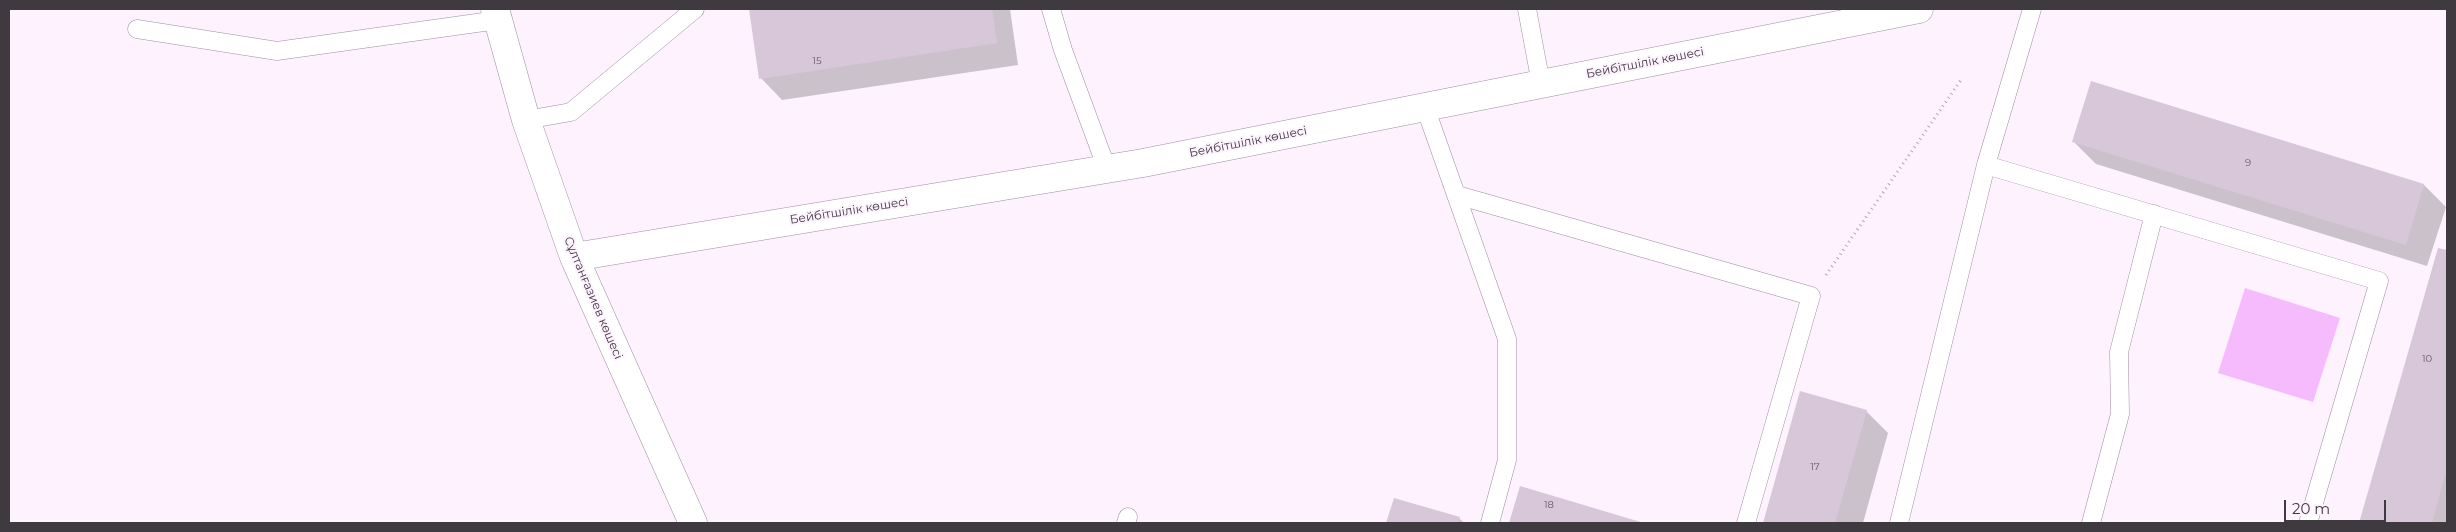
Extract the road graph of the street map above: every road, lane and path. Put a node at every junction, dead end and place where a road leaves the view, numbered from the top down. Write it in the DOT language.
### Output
graph roads {
  1 [pos="695,9"];
  2 [pos="1051,9"];
  3 [pos="1528,9"];
  4 [pos="1919,9"];
  5 [pos="2032,9"];
  6 [pos="497,14"];
  7 [pos="138,29"];
  8 [pos="1961,80"];
  9 [pos="1541,84"];
  10 [pos="1425,106"];
  11 [pos="526,120"];
  12 [pos="1986,165"];
  13 [pos="1107,169"];
  14 [pos="1457,194"];
  15 [pos="2154,214"];
  16 [pos="574,257"];
  17 [pos="1811,296"];
  18 [pos="693,523"];
  19 [pos="1490,523"];
  20 [pos="1746,523"];
  21 [pos="1899,523"];
  22 [pos="2091,523"];
  23 [pos="2308,523"];
  1 -- 11 [label="lane"];
  2 -- 13 [label="lane"];
  3 -- 9 [label="lane"];
  4 -- 9 [label="street, Бейбітшілік көшесі"];
  5 -- 12 [label="lane"];
  6 -- 7 [label="lane"];
  6 -- 11 [label="street, Сұлтанғазиев көшесі"];
  8 -- 17 [label="path"];
  9 -- 10 [label="street, Бейбітшілік көшесі"];
  10 -- 13 [label="street, Бейбітшілік көшесі"];
  10 -- 14 [label="lane"];
  11 -- 16 [label="street, Сұлтанғазиев көшесі"];
  12 -- 15 [label="lane"];
  12 -- 21 [label="lane"];
  13 -- 16 [label="street, Бейбітшілік көшесі"];
  14 -- 17 [label="lane"];
  14 -- 19 [label="lane"];
  15 -- 22 [label="lane"];
  15 -- 23 [label="lane"];
  16 -- 18 [label="street, Сұлтанғазиев көшесі"];
  17 -- 20 [label="lane"];
}
